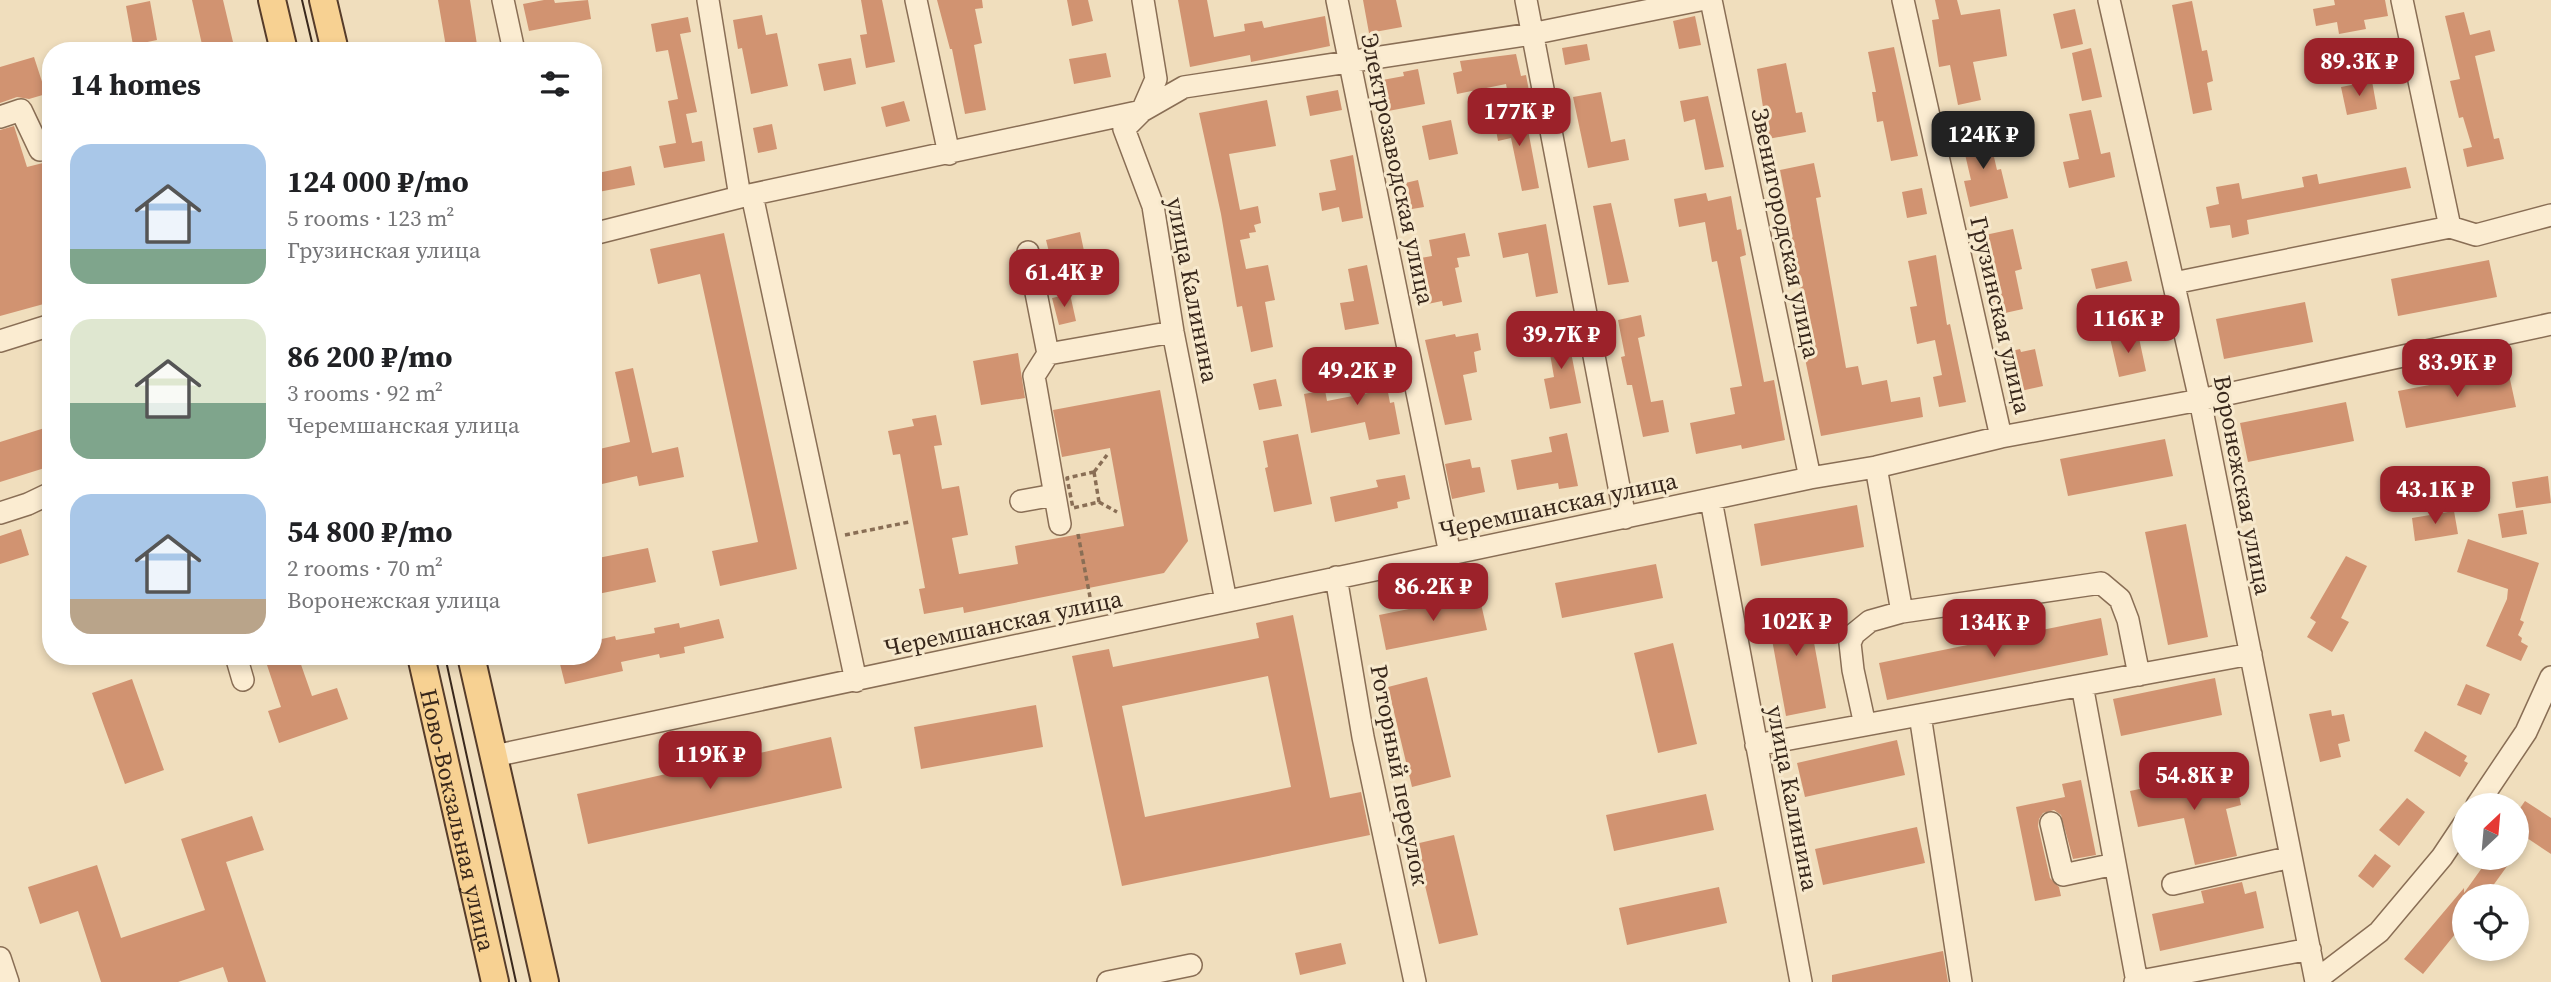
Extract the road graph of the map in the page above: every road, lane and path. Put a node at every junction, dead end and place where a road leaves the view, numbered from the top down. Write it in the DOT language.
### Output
graph roads {
  1 [pos="272,0"];
  2 [pos="323,0"];
  3 [pos="503,0"];
  4 [pos="708,0"];
  5 [pos="916,0"];
  6 [pos="1143,0"];
  7 [pos="1337,0"];
  8 [pos="1526,0"];
  9 [pos="1700,0"];
  10 [pos="1711,0"];
  11 [pos="1903,0"];
  12 [pos="2109,0"];
  13 [pos="2402,0"];
  14 [pos="1531,34"];
  15 [pos="282,42"];
  16 [pos="333,42"];
  17 [pos="512,42"];
  18 [pos="1348,63"];
  19 [pos="1142,111"];
  20 [pos="0,117"];
  21 [pos="42,149"];
  22 [pos="948,154"];
  23 [pos="746,196"];
  24 [pos="2551,215"];
  25 [pos="2451,227"];
  26 [pos="602,232"];
  27 [pos="1028,252"];
  28 [pos="2174,283"];
  29 [pos="2551,324"];
  30 [pos="42,328"];
  31 [pos="1173,332"];
  32 [pos="0,341"];
  33 [pos="1048,354"];
  34 [pos="2200,400"];
  35 [pos="2001,437"];
  36 [pos="1107,455"];
  37 [pos="1876,467"];
  38 [pos="1094,472"];
  39 [pos="1810,478"];
  40 [pos="1054,495"];
  41 [pos="42,497"];
  42 [pos="1711,500"];
  43 [pos="1021,501"];
  44 [pos="1099,502"];
  45 [pos="1117,512"];
  46 [pos="0,513"];
  47 [pos="1625,518"];
  48 [pos="1071,521"];
  49 [pos="909,522"];
  50 [pos="845,535"];
  51 [pos="1451,554"];
  52 [pos="1336,577"];
  53 [pos="1090,597"];
  54 [pos="1226,601"];
  55 [pos="1902,612"];
  56 [pos="2251,654"];
  57 [pos="239,665"];
  58 [pos="423,665"];
  59 [pos="473,665"];
  60 [pos="2139,675"];
  61 [pos="2551,677"];
  62 [pos="243,680"];
  63 [pos="856,681"];
  64 [pos="2082,685"];
  65 [pos="1920,715"];
  66 [pos="1865,725"];
  67 [pos="1756,744"];
  68 [pos="494,756"];
  69 [pos="2485,793"];
  70 [pos="2051,823"];
  71 [pos="2452,842"];
  72 [pos="2291,857"];
  73 [pos="2115,864"];
  74 [pos="2173,884"];
  75 [pos="2310,949"];
  76 [pos="0,958"];
  77 [pos="1191,965"];
  78 [pos="2316,981"];
  79 [pos="8,982"];
  80 [pos="495,982"];
  81 [pos="545,982"];
  82 [pos="1108,982"];
  83 [pos="1415,982"];
  84 [pos="1801,982"];
  85 [pos="1961,982"];
  86 [pos="2136,982"];
  1 -- 15 [label="main road"];
  2 -- 16 [label="main road"];
  3 -- 17 [label="street"];
  4 -- 23 [label="street"];
  5 -- 22 [label="street"];
  6 -- 19 [label="street, улица Калинина"];
  7 -- 18 [label="street, Электрозаводская улица"];
  8 -- 14 [label="street"];
  9 -- 14 [label="street"];
  10 -- 39 [label="street, Звенигородская улица"];
  11 -- 35 [label="street, Грузинская улица"];
  12 -- 28 [label="street, Воронежская улица"];
  13 -- 25 [label="street"];
  14 -- 18 [label="street"];
  14 -- 47 [label="street"];
  18 -- 19 [label="street"];
  18 -- 51 [label="street, Электрозаводская улица"];
  19 -- 22 [label="street"];
  19 -- 31 [label="street, улица Калинина"];
  20 -- 21 [label="street"];
  22 -- 23 [label="street"];
  23 -- 26 [label="street"];
  23 -- 63 [label="street"];
  24 -- 25 [label="street"];
  25 -- 28 [label="street"];
  27 -- 33 [label="street"];
  28 -- 34 [label="street, Воронежская улица"];
  29 -- 34 [label="street, Черемшанская улица"];
  30 -- 32 [label="street"];
  31 -- 33 [label="street"];
  31 -- 54 [label="street, улица Калинина"];
  33 -- 40 [label="street"];
  34 -- 35 [label="street, Черемшанская улица"];
  34 -- 56 [label="street, Воронежская улица"];
  35 -- 37 [label="street, Черемшанская улица"];
  36 -- 38 [label="path"];
  37 -- 39 [label="street, Черемшанская улица"];
  37 -- 55 [label="street"];
  38 -- 44 [label="path"];
  38 -- 48 [label="path"];
  39 -- 42 [label="street, Черемшанская улица"];
  40 -- 43 [label="street"];
  40 -- 48 [label="street"];
  41 -- 46 [label="street"];
  42 -- 47 [label="street, Черемшанская улица"];
  42 -- 67 [label="street, улица Калинина"];
  44 -- 45 [label="path"];
  44 -- 48 [label="path"];
  47 -- 51 [label="street, Черемшанская улица"];
  48 -- 53 [label="path"];
  49 -- 50 [label="path"];
  51 -- 52 [label="street, Черемшанская улица"];
  52 -- 54 [label="street, Черемшанская улица"];
  52 -- 83 [label="street, Роторный переулок"];
  54 -- 63 [label="street, Черемшанская улица"];
  55 -- 60 [label="street"];
  55 -- 66 [label="street"];
  56 -- 60 [label="street"];
  56 -- 72 [label="street, Воронежская улица"];
  57 -- 62 [label="street"];
  58 -- 80 [label="main road, Ново-Вокзальная улица"];
  59 -- 68 [label="main road, Ново-Вокзальная улица"];
  60 -- 64 [label="street"];
  61 -- 69 [label="street"];
  63 -- 68 [label="street, Черемшанская улица"];
  64 -- 65 [label="street"];
  64 -- 73 [label="street"];
  65 -- 66 [label="street"];
  65 -- 85 [label="street"];
  66 -- 67 [label="street"];
  67 -- 84 [label="street, улица Калинина"];
  68 -- 81 [label="main road, Ново-Вокзальная улица"];
  70 -- 73 [label="street"];
  71 -- 78 [label="street"];
  72 -- 74 [label="street"];
  72 -- 75 [label="street, Воронежская улица"];
  73 -- 86 [label="street"];
  75 -- 78 [label="street, Воронежская улица"];
  75 -- 86 [label="street"];
  76 -- 79 [label="street"];
  77 -- 82 [label="street"];
}
